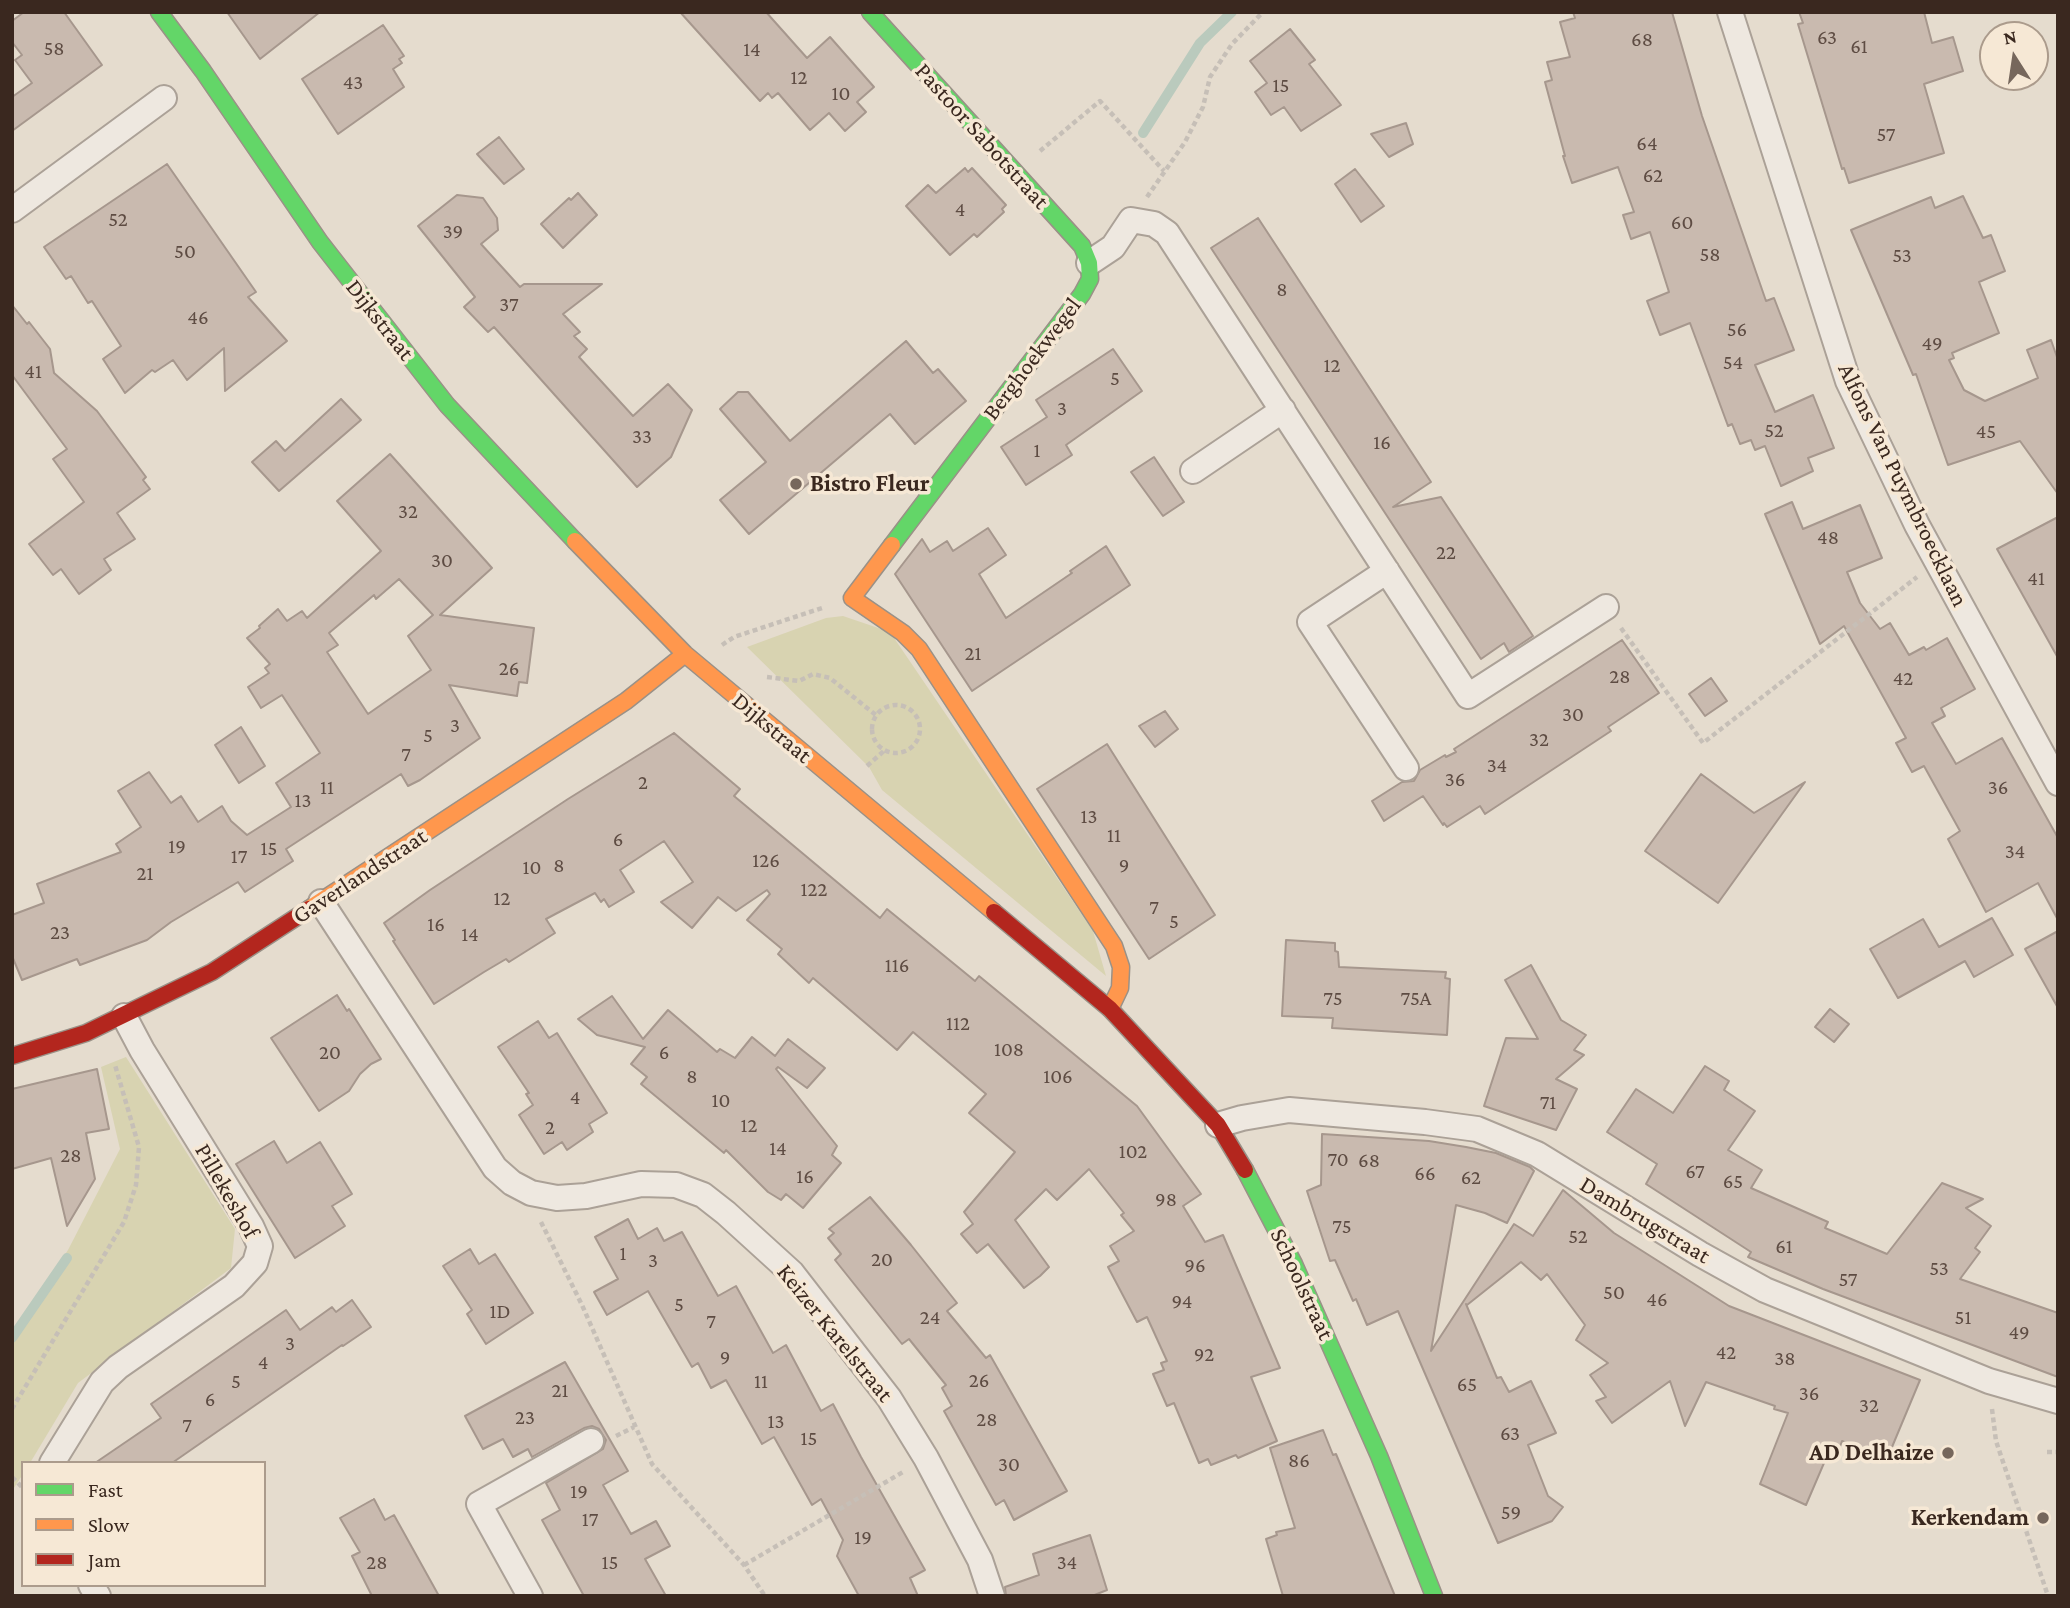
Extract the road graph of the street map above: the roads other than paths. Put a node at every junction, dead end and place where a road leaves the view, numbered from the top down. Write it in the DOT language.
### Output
graph roads {
  1 [pos="159,12"];
  2 [pos="870,12"];
  3 [pos="1730,12"];
  4 [pos="164,98"];
  5 [pos="12,210"];
  6 [pos="1089,263"];
  7 [pos="1283,410"];
  8 [pos="1193,471"];
  9 [pos="1387,571"];
  10 [pos="1606,607"];
  11 [pos="685,654"];
  12 [pos="1406,768"];
  13 [pos="2058,783"];
  14 [pos="321,902"];
  15 [pos="1110,1009"];
  16 [pos="114,1021"];
  17 [pos="12,1056"];
  18 [pos="1218,1125"];
  19 [pos="2058,1402"];
  20 [pos="591,1441"];
  21 [pos="53,1461"];
  22 [pos="530,1596"];
  23 [pos="992,1596"];
  24 [pos="1434,1596"];
  1 -- 11 [label="main road, Dijkstraat"];
  2 -- 6 [label="main road, Pastoor Sabotstraat"];
  3 -- 13 [label="street, Alfons Van Puymbroecklaan"];
  4 -- 5 [label="street"];
  6 -- 7 [label="street"];
  6 -- 15 [label="main road, Berghoekwegel"];
  7 -- 8 [label="street"];
  7 -- 9 [label="street"];
  9 -- 10 [label="street"];
  9 -- 12 [label="street"];
  11 -- 14 [label="main road, Gaverlandstraat"];
  11 -- 15 [label="main road, Dijkstraat"];
  14 -- 16 [label="main road, Gaverlandstraat"];
  14 -- 23 [label="street, Keizer Karelstraat"];
  15 -- 18 [label="main road, Schoolstraat"];
  16 -- 17 [label="main road, Gaverlandstraat"];
  16 -- 21 [label="street, Pillekeshof"];
  18 -- 19 [label="street, Dambrugstraat"];
  18 -- 24 [label="main road, Schoolstraat"];
  20 -- 22 [label="street"];
}
